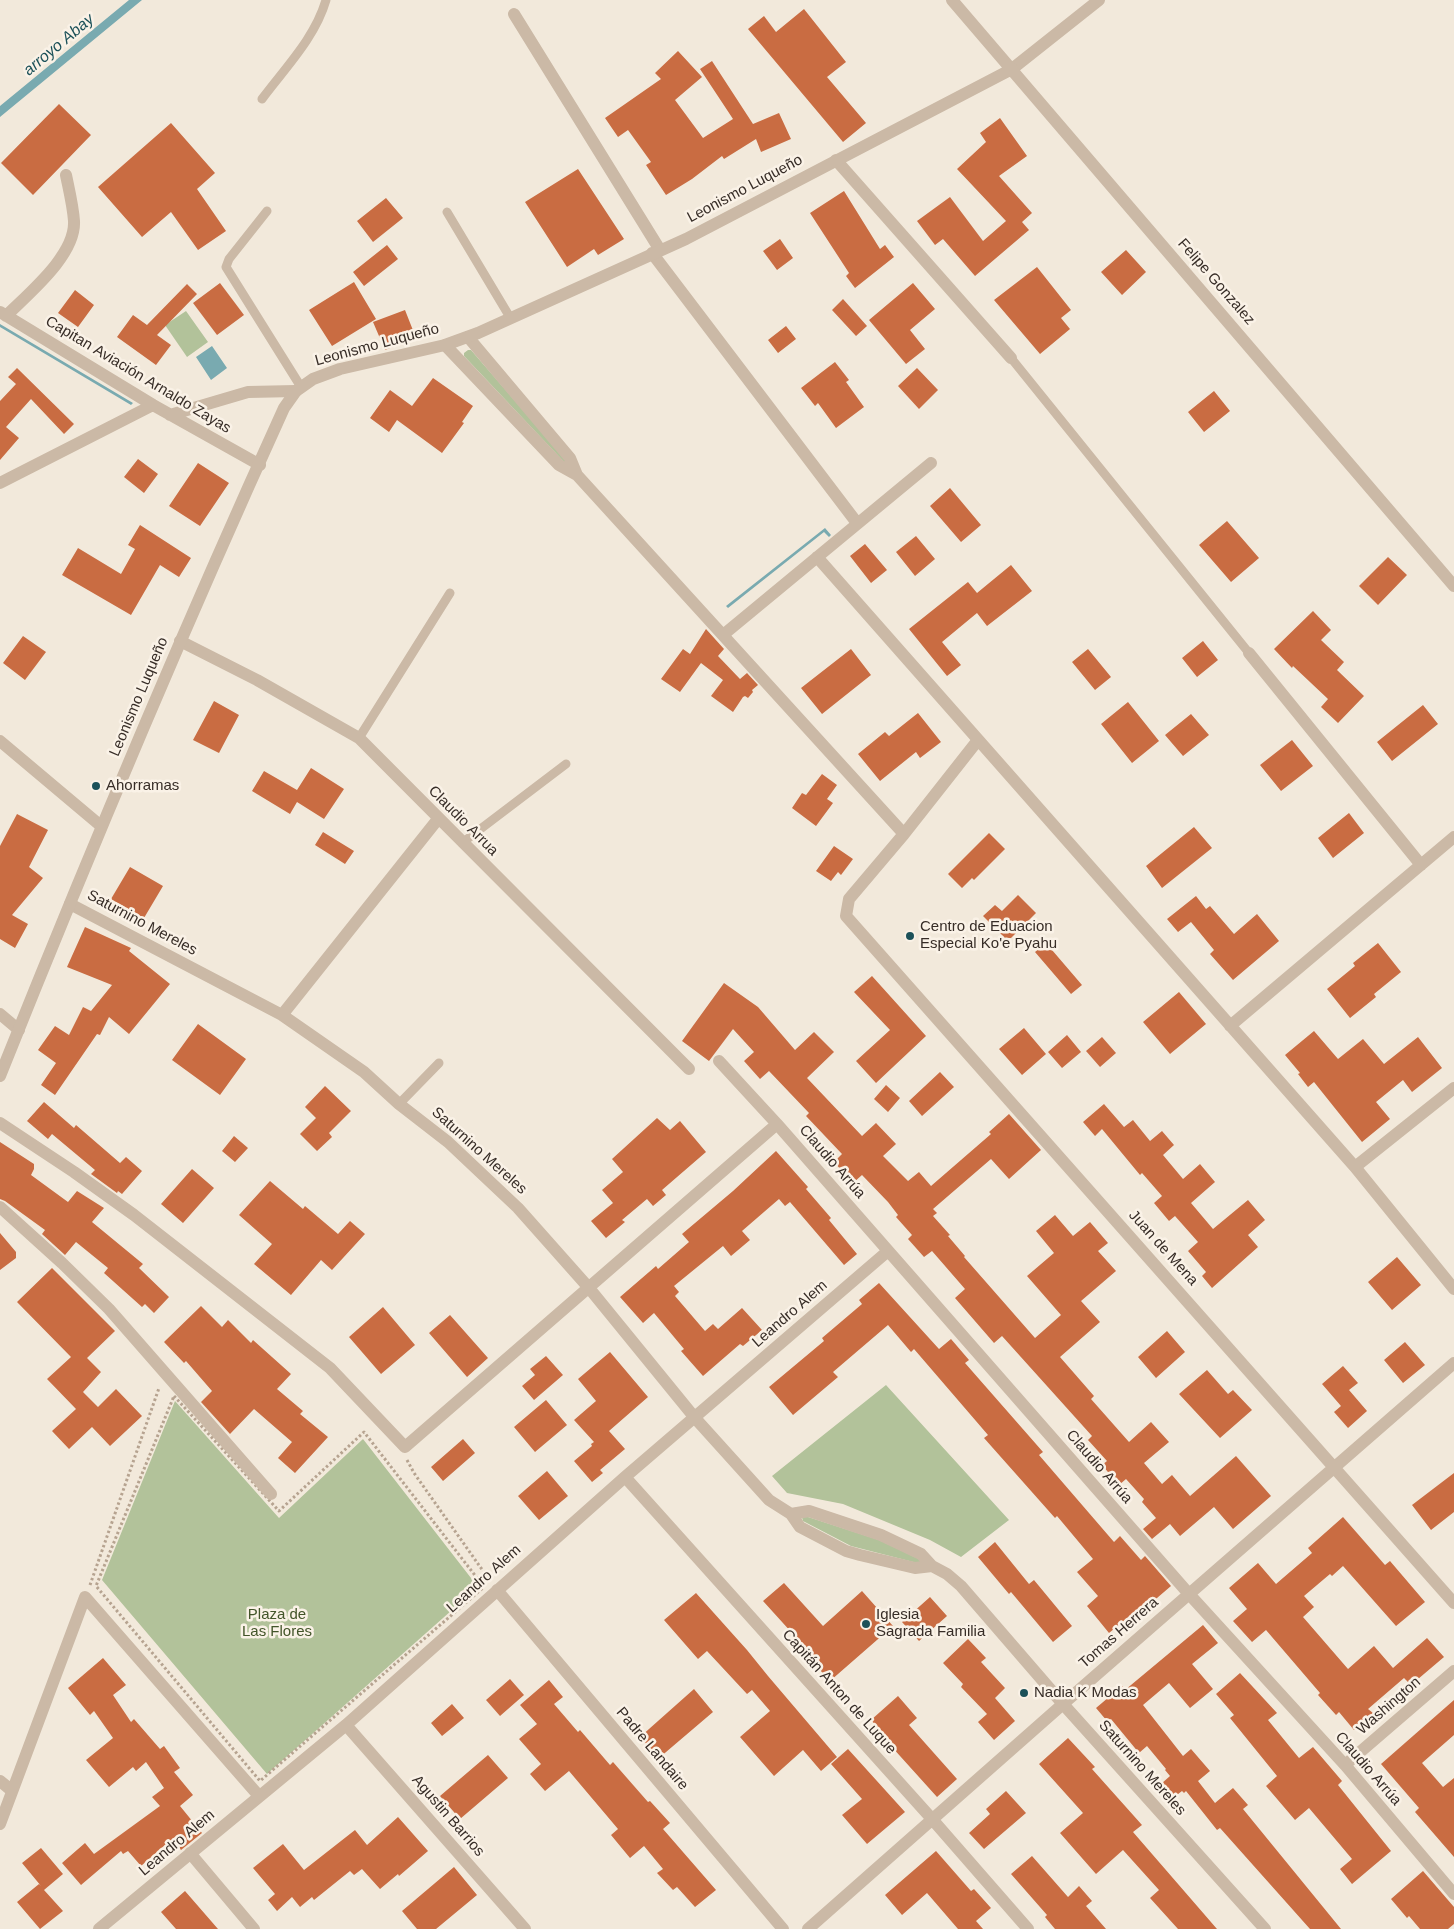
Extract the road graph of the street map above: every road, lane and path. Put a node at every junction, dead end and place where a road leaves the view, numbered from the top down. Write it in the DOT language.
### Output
graph roads {
  1 [pos="326,0"];
  2 [pos="952,0"];
  3 [pos="1099,0"];
  4 [pos="514,14"];
  5 [pos="1012,69"];
  6 [pos="262,99"];
  7 [pos="836,160"];
  8 [pos="66,175"];
  9 [pos="267,211"];
  10 [pos="446,212"];
  11 [pos="656,252"];
  12 [pos="3,314"];
  13 [pos="511,319"];
  14 [pos="468,337"];
  15 [pos="445,344"];
  16 [pos="1011,358"];
  17 [pos="298,389"];
  18 [pos="152,405"];
  19 [pos="170,415"];
  20 [pos="931,463"];
  21 [pos="260,465"];
  22 [pos="577,475"];
  23 [pos="0,483"];
  24 [pos="857,523"];
  25 [pos="817,557"];
  26 [pos="1454,586"];
  27 [pos="450,594"];
  28 [pos="723,635"];
  29 [pos="180,641"];
  30 [pos="1249,653"];
  31 [pos="358,738"];
  32 [pos="978,740"];
  33 [pos="0,742"];
  34 [pos="566,764"];
  35 [pos="438,820"];
  36 [pos="101,826"];
  37 [pos="904,834"];
  38 [pos="1454,837"];
  39 [pos="462,843"];
  40 [pos="1421,865"];
  41 [pos="70,904"];
  42 [pos="0,1014"];
  43 [pos="282,1015"];
  44 [pos="1230,1026"];
  45 [pos="19,1030"];
  46 [pos="719,1061"];
  47 [pos="438,1063"];
  48 [pos="689,1069"];
  49 [pos="0,1076"];
  50 [pos="1454,1088"];
  51 [pos="398,1104"];
  52 [pos="0,1123"];
  53 [pos="777,1124"];
  54 [pos="1355,1167"];
  55 [pos="0,1207"];
  56 [pos="888,1251"];
  57 [pos="589,1288"];
  58 [pos="1454,1289"];
  59 [pos="1454,1364"];
  60 [pos="165,1372"];
  61 [pos="695,1418"];
  62 [pos="405,1447"];
  63 [pos="1335,1467"];
  64 [pos="625,1478"];
  65 [pos="271,1494"];
  66 [pos="791,1514"];
  67 [pos="932,1566"];
  68 [pos="497,1590"];
  69 [pos="1189,1594"];
  70 [pos="85,1597"];
  71 [pos="1454,1603"];
  72 [pos="1454,1671"];
  73 [pos="1063,1704"];
  74 [pos="346,1725"];
  75 [pos="1345,1765"];
  76 [pos="260,1780"];
  77 [pos="0,1781"];
  78 [pos="11,1790"];
  79 [pos="259,1796"];
  80 [pos="932,1819"];
  81 [pos="0,1824"];
  82 [pos="190,1853"];
  83 [pos="1454,1894"];
  84 [pos="99,1929"];
  85 [pos="254,1929"];
  86 [pos="525,1929"];
  87 [pos="784,1929"];
  88 [pos="808,1929"];
  89 [pos="1028,1929"];
  90 [pos="1265,1929"];
  1 -- 6 [label="lane"];
  2 -- 5 [label="street, Felipe Gonzalez"];
  3 -- 5 [label="street, Leonismo Luqueño"];
  4 -- 11 [label="street"];
  5 -- 7 [label="street, Leonismo Luqueño"];
  5 -- 26 [label="street, Felipe Gonzalez"];
  7 -- 11 [label="street, Leonismo Luqueño"];
  7 -- 16 [label="street"];
  8 -- 12 [label="street"];
  9 -- 17 [label="lane"];
  10 -- 13 [label="lane"];
  11 -- 13 [label="street, Leonismo Luqueño"];
  11 -- 24 [label="street"];
  12 -- 18 [label="street, Capitan Aviación Arnaldo Zayas"];
  13 -- 14 [label="street, Leonismo Luqueño"];
  14 -- 15 [label="street, Leonismo Luqueño"];
  14 -- 22 [label="street"];
  15 -- 17 [label="street, Leonismo Luqueño"];
  15 -- 22 [label="street"];
  16 -- 30 [label="lane"];
  17 -- 19 [label="street"];
  17 -- 21 [label="street, Leonismo Luqueño"];
  18 -- 19 [label="street, Capitan Aviación Arnaldo Zayas"];
  18 -- 23 [label="street"];
  19 -- 21 [label="street, Capitan Aviación Arnaldo Zayas"];
  20 -- 24 [label="street"];
  21 -- 29 [label="street, Leonismo Luqueño"];
  22 -- 28 [label="street"];
  24 -- 25 [label="street"];
  25 -- 28 [label="street"];
  25 -- 32 [label="street"];
  27 -- 31 [label="lane"];
  28 -- 37 [label="street"];
  29 -- 31 [label="street, Claudio Arrua"];
  29 -- 36 [label="street, Leonismo Luqueño"];
  30 -- 40 [label="street"];
  31 -- 35 [label="street, Claudio Arrua"];
  32 -- 37 [label="street"];
  32 -- 44 [label="street"];
  33 -- 36 [label="street"];
  34 -- 39 [label="lane"];
  35 -- 39 [label="street, Claudio Arrua"];
  35 -- 43 [label="street"];
  36 -- 41 [label="street, Leonismo Luqueño"];
  37 -- 63 [label="street, Juan de Mena"];
  38 -- 40 [label="street"];
  39 -- 48 [label="street, Claudio Arrua"];
  40 -- 44 [label="street"];
  41 -- 43 [label="street, Saturnino Mereles"];
  41 -- 45 [label="street, Leonismo Luqueño"];
  42 -- 45 [label="street"];
  43 -- 51 [label="street, Saturnino Mereles"];
  44 -- 54 [label="street"];
  45 -- 49 [label="street, Leonismo Luqueño"];
  46 -- 53 [label="street, Claudio Arrúa"];
  47 -- 51 [label="lane"];
  50 -- 54 [label="street"];
  51 -- 57 [label="street, Saturnino Mereles"];
  52 -- 62 [label="street"];
  53 -- 56 [label="street, Claudio Arrúa"];
  53 -- 57 [label="street"];
  54 -- 58 [label="street"];
  55 -- 60 [label="street"];
  56 -- 61 [label="street, Leandro Alem"];
  56 -- 69 [label="street, Claudio Arrúa"];
  57 -- 61 [label="street, Saturnino Mereles"];
  57 -- 62 [label="street"];
  59 -- 63 [label="street, Tomas Herrera"];
  60 -- 65 [label="street"];
  60 -- 70 [label="path"];
  61 -- 64 [label="street, Leandro Alem"];
  61 -- 66 [label="street, Saturnino Mereles"];
  62 -- 68 [label="path"];
  63 -- 69 [label="street, Tomas Herrera"];
  63 -- 71 [label="street, Juan de Mena"];
  64 -- 68 [label="street, Leandro Alem"];
  64 -- 80 [label="street, Capitán Anton de Luque"];
  66 -- 67 [label="street, Saturnino Mereles"];
  66 -- 67 [label="street, Saturnino Mereles"];
  67 -- 73 [label="street, Saturnino Mereles"];
  68 -- 74 [label="street, Leandro Alem"];
  68 -- 87 [label="street, Padre Landaire"];
  69 -- 73 [label="street, Tomas Herrera"];
  69 -- 75 [label="street, Claudio Arrúa"];
  70 -- 78 [label="street"];
  70 -- 79 [label="street"];
  72 -- 75 [label="street, Washington"];
  73 -- 80 [label="street, Tomas Herrera"];
  73 -- 90 [label="street, Saturnino Mereles"];
  74 -- 79 [label="street, Leandro Alem"];
  74 -- 86 [label="street, Agustin Barrios"];
  75 -- 83 [label="street, Claudio Arrúa"];
  76 -- 76 [label="path"];
  77 -- 78 [label="street"];
  78 -- 81 [label="street"];
  79 -- 82 [label="street, Leandro Alem"];
  80 -- 88 [label="street, Tomas Herrera"];
  80 -- 89 [label="street, Capitán Anton de Luque"];
  82 -- 84 [label="street, Leandro Alem"];
  82 -- 85 [label="street"];
}
